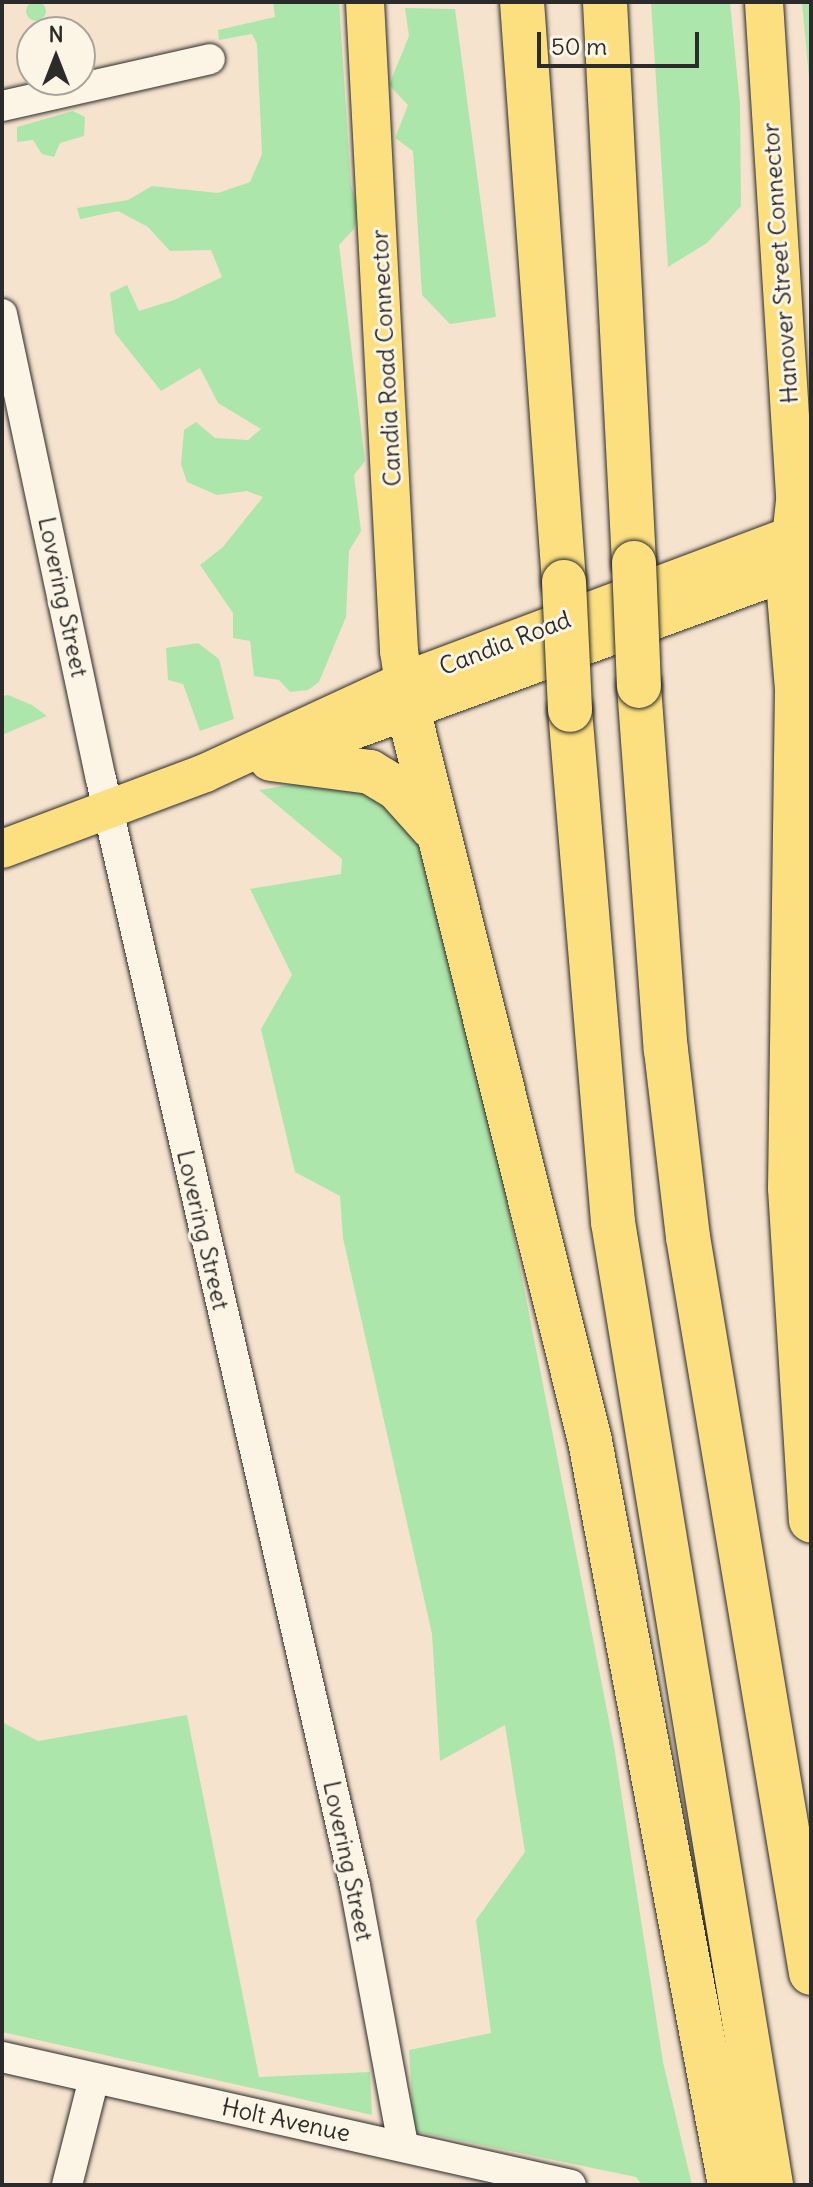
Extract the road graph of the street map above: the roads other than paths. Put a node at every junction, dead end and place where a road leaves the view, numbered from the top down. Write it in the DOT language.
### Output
graph roads {
  1 [pos="365,2"];
  2 [pos="522,2"];
  3 [pos="605,2"];
  4 [pos="764,2"];
  5 [pos="210,59"];
  6 [pos="2,106"];
  7 [pos="2,314"];
  8 [pos="800,549"];
  9 [pos="804,669"];
  10 [pos="406,697"];
  11 [pos="271,759"];
  12 [pos="205,773"];
  13 [pos="112,810"];
  14 [pos="435,829"];
  15 [pos="2,849"];
  16 [pos="811,1520"];
  17 [pos="811,1973"];
  18 [pos="2,2057"];
  19 [pos="94,2078"];
  20 [pos="403,2146"];
  21 [pos="67,2185"];
  22 [pos="571,2185"];
  23 [pos="730,2185"];
  24 [pos="771,2185"];
  1 -- 10 [label="main road, Candia Road Connector"];
  2 -- 24 [label="highway, bridge"];
  3 -- 17 [label="highway, bridge"];
  4 -- 8 [label="main road, Hanover Street Connector"];
  5 -- 6 [label="street"];
  7 -- 13 [label="street, Lovering Street"];
  8 -- 9 [label="highway"];
  8 -- 10 [label="main road, Candia Road"];
  9 -- 16 [label="highway"];
  10 -- 11 [label="main road, Candia Road"];
  10 -- 12 [label="main road, Candia Road"];
  10 -- 14 [label="highway"];
  11 -- 12 [label="main road, Candia Road"];
  11 -- 14 [label="highway"];
  12 -- 13 [label="main road, Candia Road"];
  13 -- 15 [label="main road, Candia Road"];
  13 -- 20 [label="street, Lovering Street"];
  14 -- 23 [label="highway"];
  18 -- 19 [label="street, Holt Avenue"];
  19 -- 20 [label="street, Holt Avenue"];
  19 -- 21 [label="street"];
  20 -- 22 [label="street, Holt Avenue"];
}
